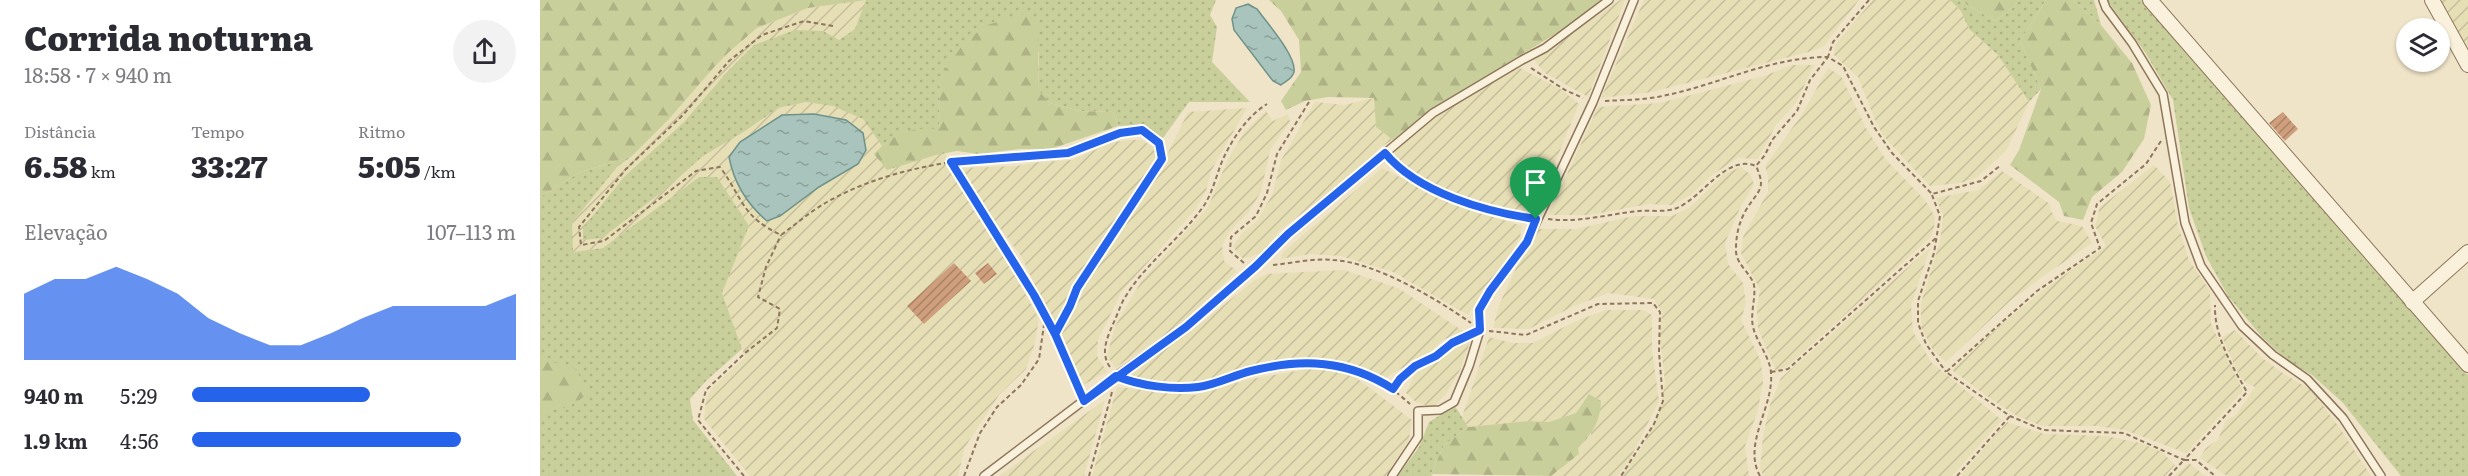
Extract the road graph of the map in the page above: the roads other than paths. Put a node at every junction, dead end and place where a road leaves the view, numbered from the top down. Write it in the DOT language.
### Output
graph roads {
  1 [pos="1609,0"];
  2 [pos="1634,0"];
  3 [pos="2103,0"];
  4 [pos="2150,0"];
  5 [pos="2432,0"];
  6 [pos="2468,65"];
  7 [pos="2468,252"];
  8 [pos="2412,302"];
  9 [pos="2468,365"];
  10 [pos="984,476"];
  11 [pos="1392,476"];
  12 [pos="2381,476"];
  1 -- 10 [label="lane"];
  2 -- 11 [label="lane"];
  3 -- 12 [label="lane"];
  4 -- 8 [label="street"];
  5 -- 6 [label="street"];
  7 -- 8 [label="street"];
  8 -- 9 [label="street"];
}
